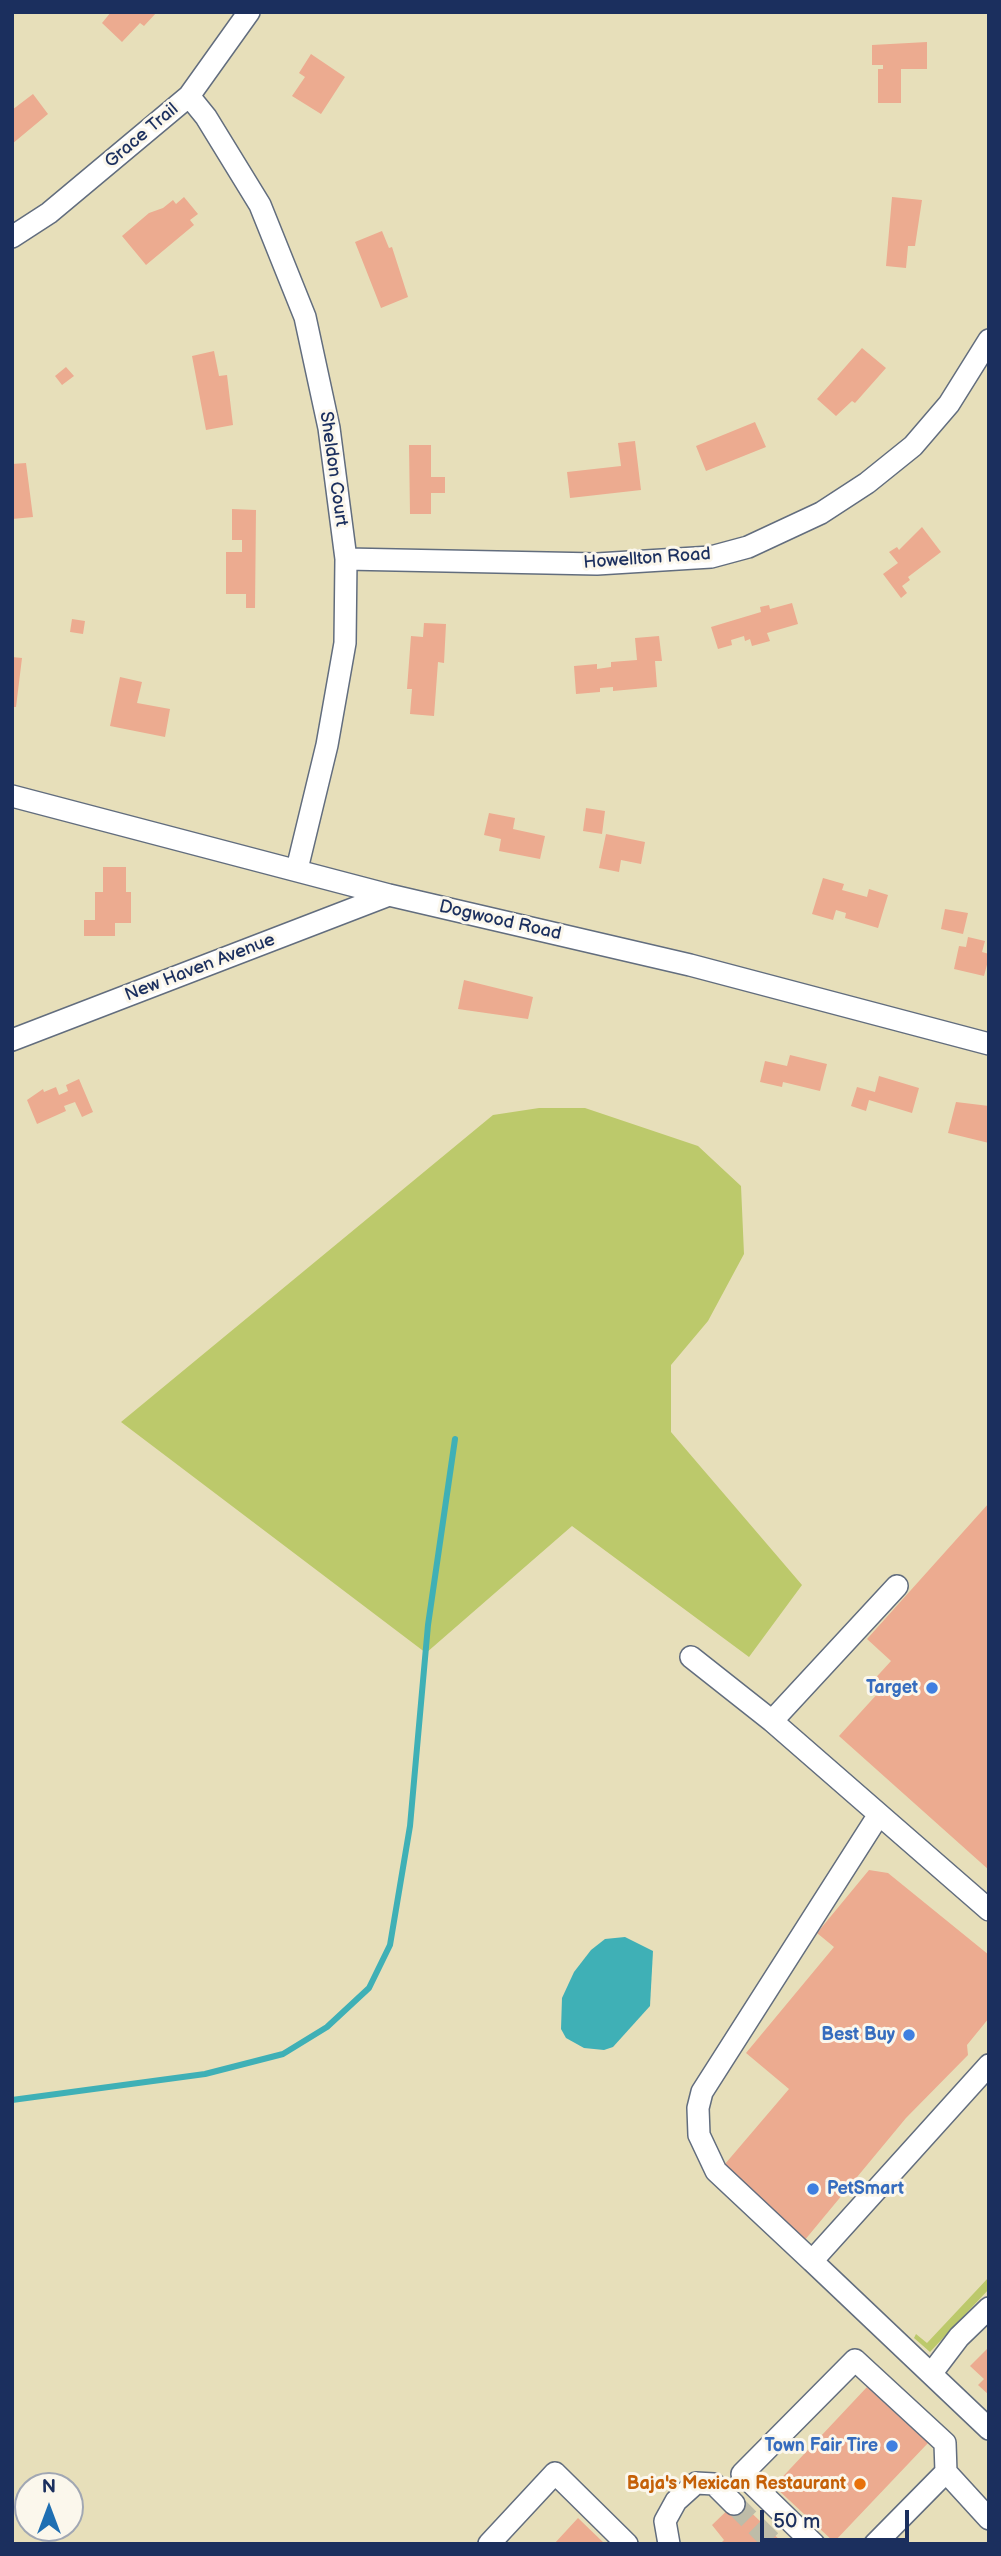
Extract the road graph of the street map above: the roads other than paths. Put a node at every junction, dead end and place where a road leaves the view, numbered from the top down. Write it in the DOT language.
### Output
graph roads {
  1 [pos="249,12"];
  2 [pos="189,96"];
  3 [pos="12,237"];
  4 [pos="989,340"];
  5 [pos="346,559"];
  6 [pos="12,796"];
  7 [pos="297,869"];
  8 [pos="388,895"];
  9 [pos="12,1040"];
  10 [pos="989,1044"];
  11 [pos="897,1586"];
  12 [pos="691,1657"];
  13 [pos="772,1721"];
  14 [pos="878,1816"];
  15 [pos="989,1910"];
  16 [pos="989,2065"];
  17 [pos="812,2261"];
  18 [pos="989,2308"];
  19 [pos="931,2374"];
  20 [pos="989,2429"];
  21 [pos="946,2472"];
  22 [pos="734,2504"];
  23 [pos="989,2519"];
  24 [pos="489,2544"];
  25 [pos="626,2544"];
  26 [pos="669,2544"];
  27 [pos="814,2544"];
  28 [pos="875,2544"];
  1 -- 2 [label="street, Grace Trail"];
  2 -- 3 [label="street, Grace Trail"];
  2 -- 5 [label="street, Sheldon Court"];
  4 -- 5 [label="street, Howellton Road"];
  5 -- 7 [label="street, Sheldon Court"];
  6 -- 7 [label="street, Dogwood Road"];
  7 -- 8 [label="street, Dogwood Road"];
  8 -- 9 [label="street, New Haven Avenue"];
  8 -- 10 [label="street, Dogwood Road"];
  11 -- 13 [label="street"];
  12 -- 13 [label="street"];
  13 -- 14 [label="street"];
  14 -- 15 [label="street"];
  14 -- 17 [label="street"];
  16 -- 17 [label="street"];
  17 -- 19 [label="street"];
  18 -- 19 [label="street"];
  19 -- 20 [label="street"];
  21 -- 23 [label="street"];
  21 -- 27 [label="street"];
  21 -- 28 [label="street"];
  22 -- 26 [label="street"];
  24 -- 25 [label="street"];
}
